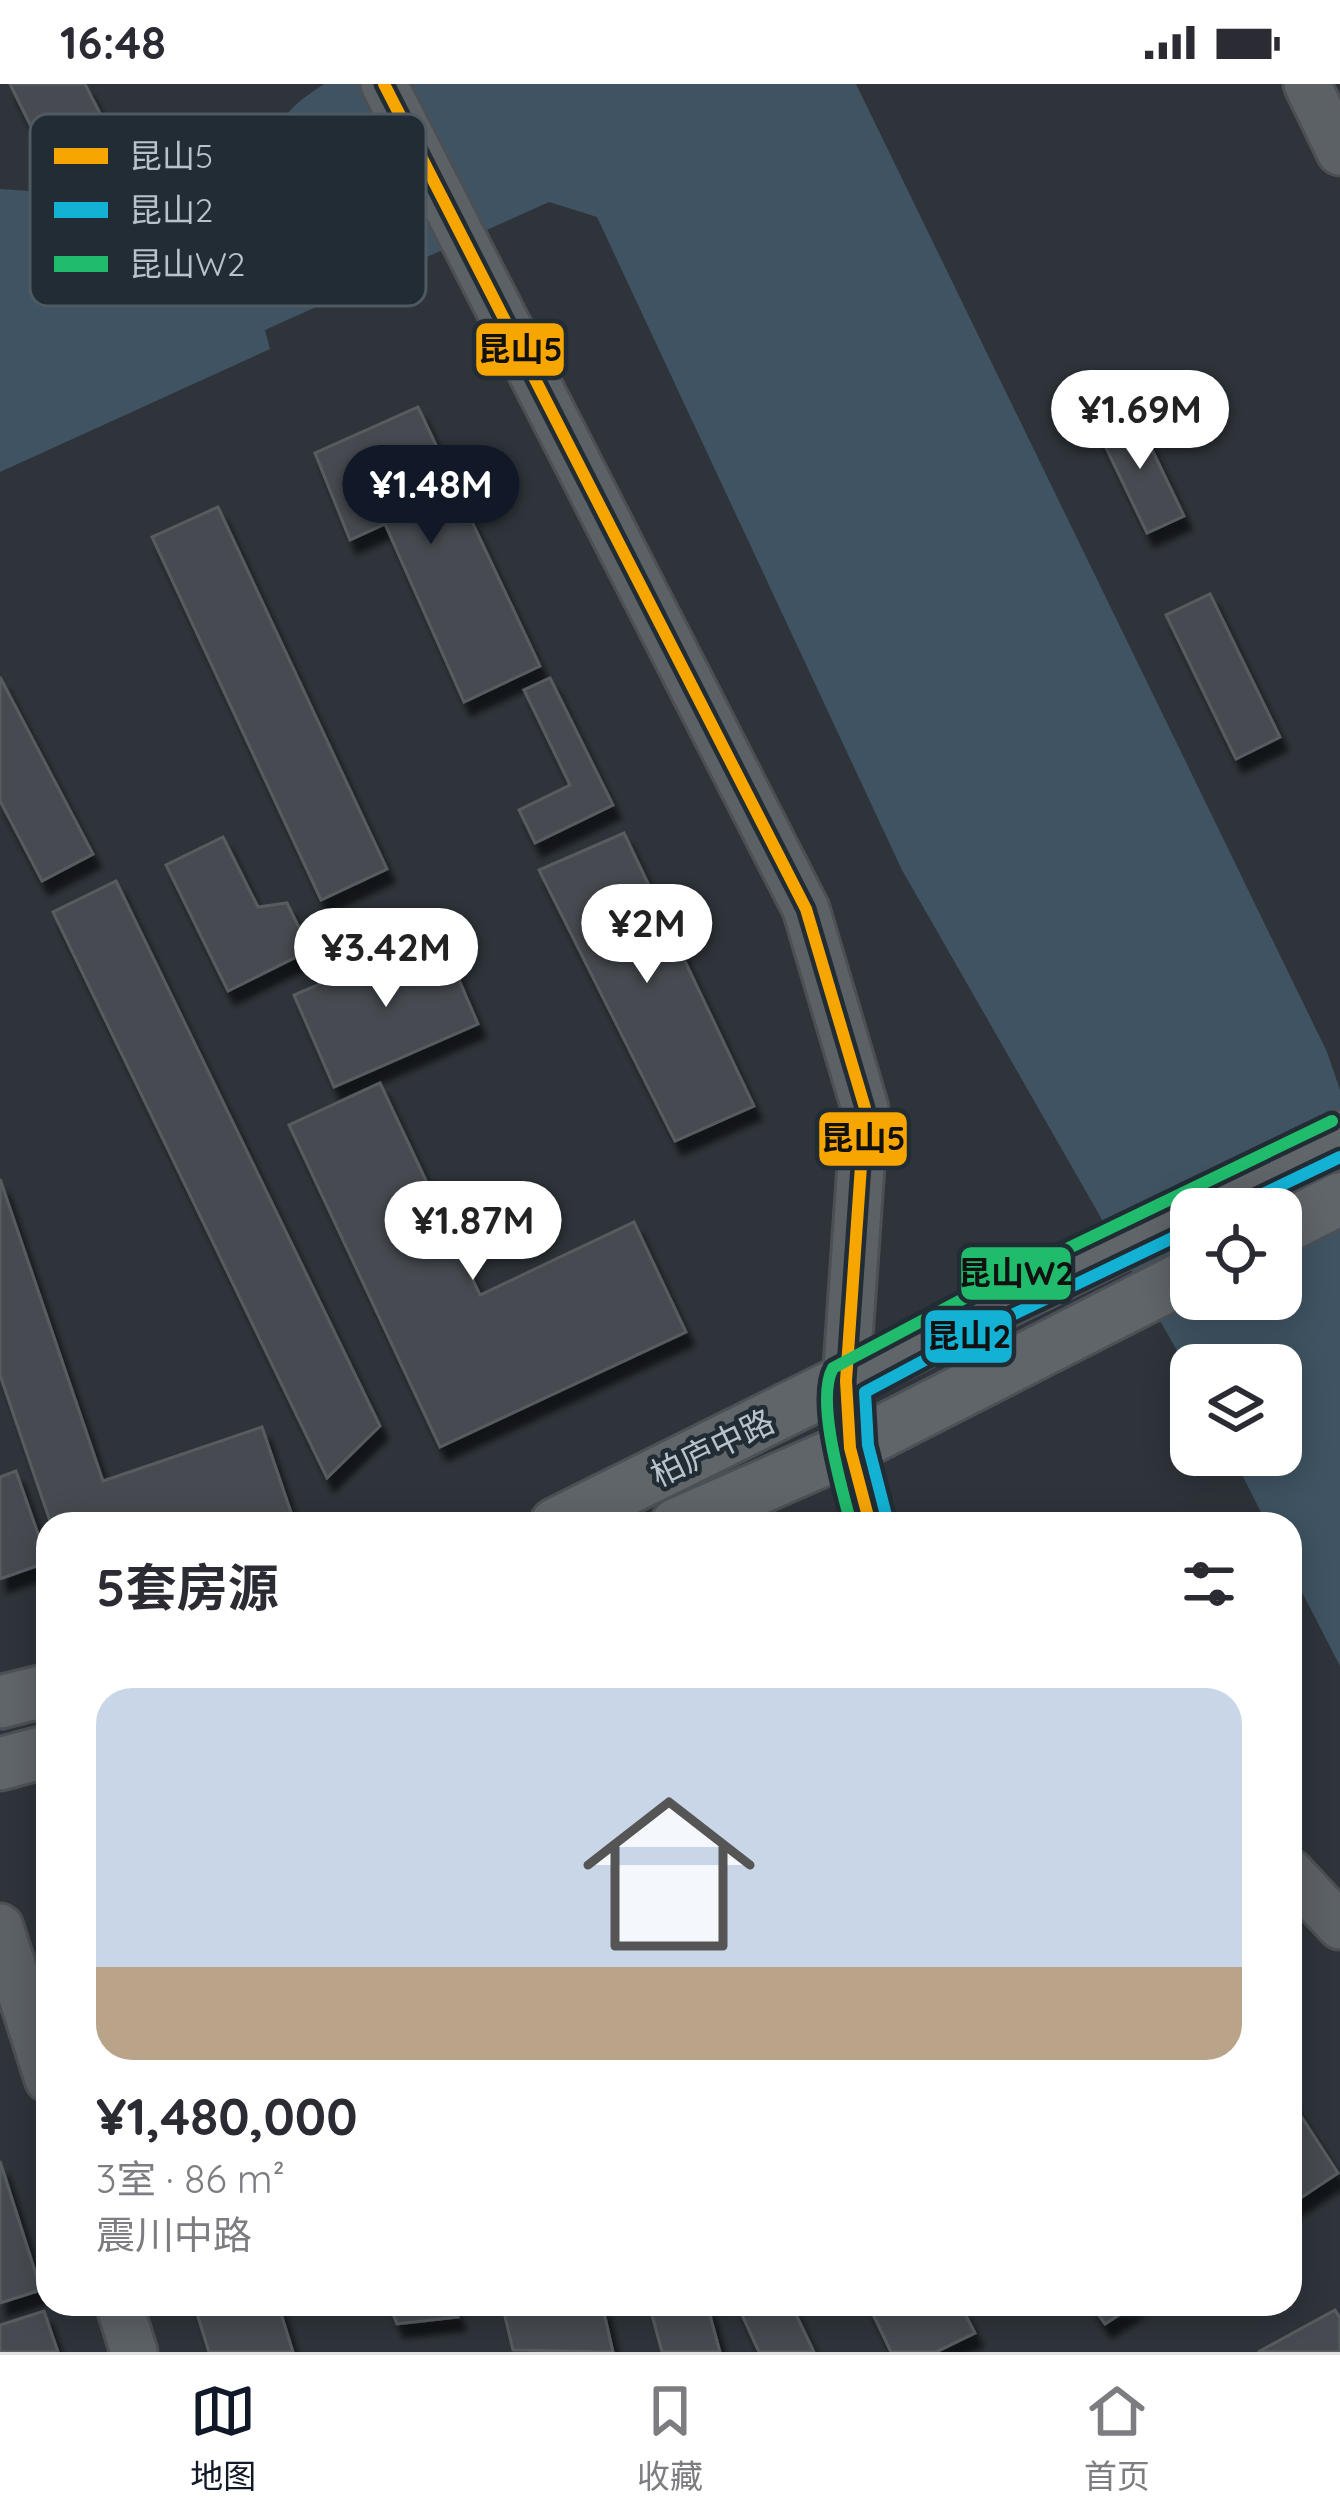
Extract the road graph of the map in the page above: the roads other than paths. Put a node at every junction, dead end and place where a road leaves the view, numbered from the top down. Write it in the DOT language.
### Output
graph roads {
  1 [pos="384,84"];
  2 [pos="1307,84"];
  3 [pos="399,114"];
  4 [pos="1340,152"];
  5 [pos="426,167"];
  6 [pos="1340,1137"];
  7 [pos="1234,1188"];
  8 [pos="1340,1199"];
  9 [pos="1302,1218"];
  10 [pos="1170,1219"];
  11 [pos="1170,1284"];
  12 [pos="846,1381"];
  13 [pos="850,1448"];
  14 [pos="580,1512"];
  15 [pos="704,1512"];
  16 [pos="867,1512"];
  17 [pos="36,1693"];
  18 [pos="0,1702"];
  19 [pos="36,1754"];
  20 [pos="0,1764"];
  21 [pos="1302,1885"];
  22 [pos="1340,1926"];
  23 [pos="0,1927"];
  24 [pos="36,2041"];
  25 [pos="123,2316"];
  26 [pos="134,2352"];
  1 -- 3 [label="street"];
  2 -- 4 [label="street"];
  5 -- 12 [label="street"];
  6 -- 7 [label="main road, 柏庐中路"];
  8 -- 9 [label="main road"];
  10 -- 12 [label="main road, 柏庐中路"];
  11 -- 13 [label="main road, 柏庐中路"];
  12 -- 13 [label="street"];
  12 -- 14 [label="main road, 柏庐中路"];
  13 -- 15 [label="main road, 柏庐中路"];
  13 -- 16 [label="street"];
  17 -- 18 [label="main road"];
  19 -- 20 [label="main road"];
  21 -- 22 [label="street"];
  23 -- 24 [label="street"];
  25 -- 26 [label="street"];
}
